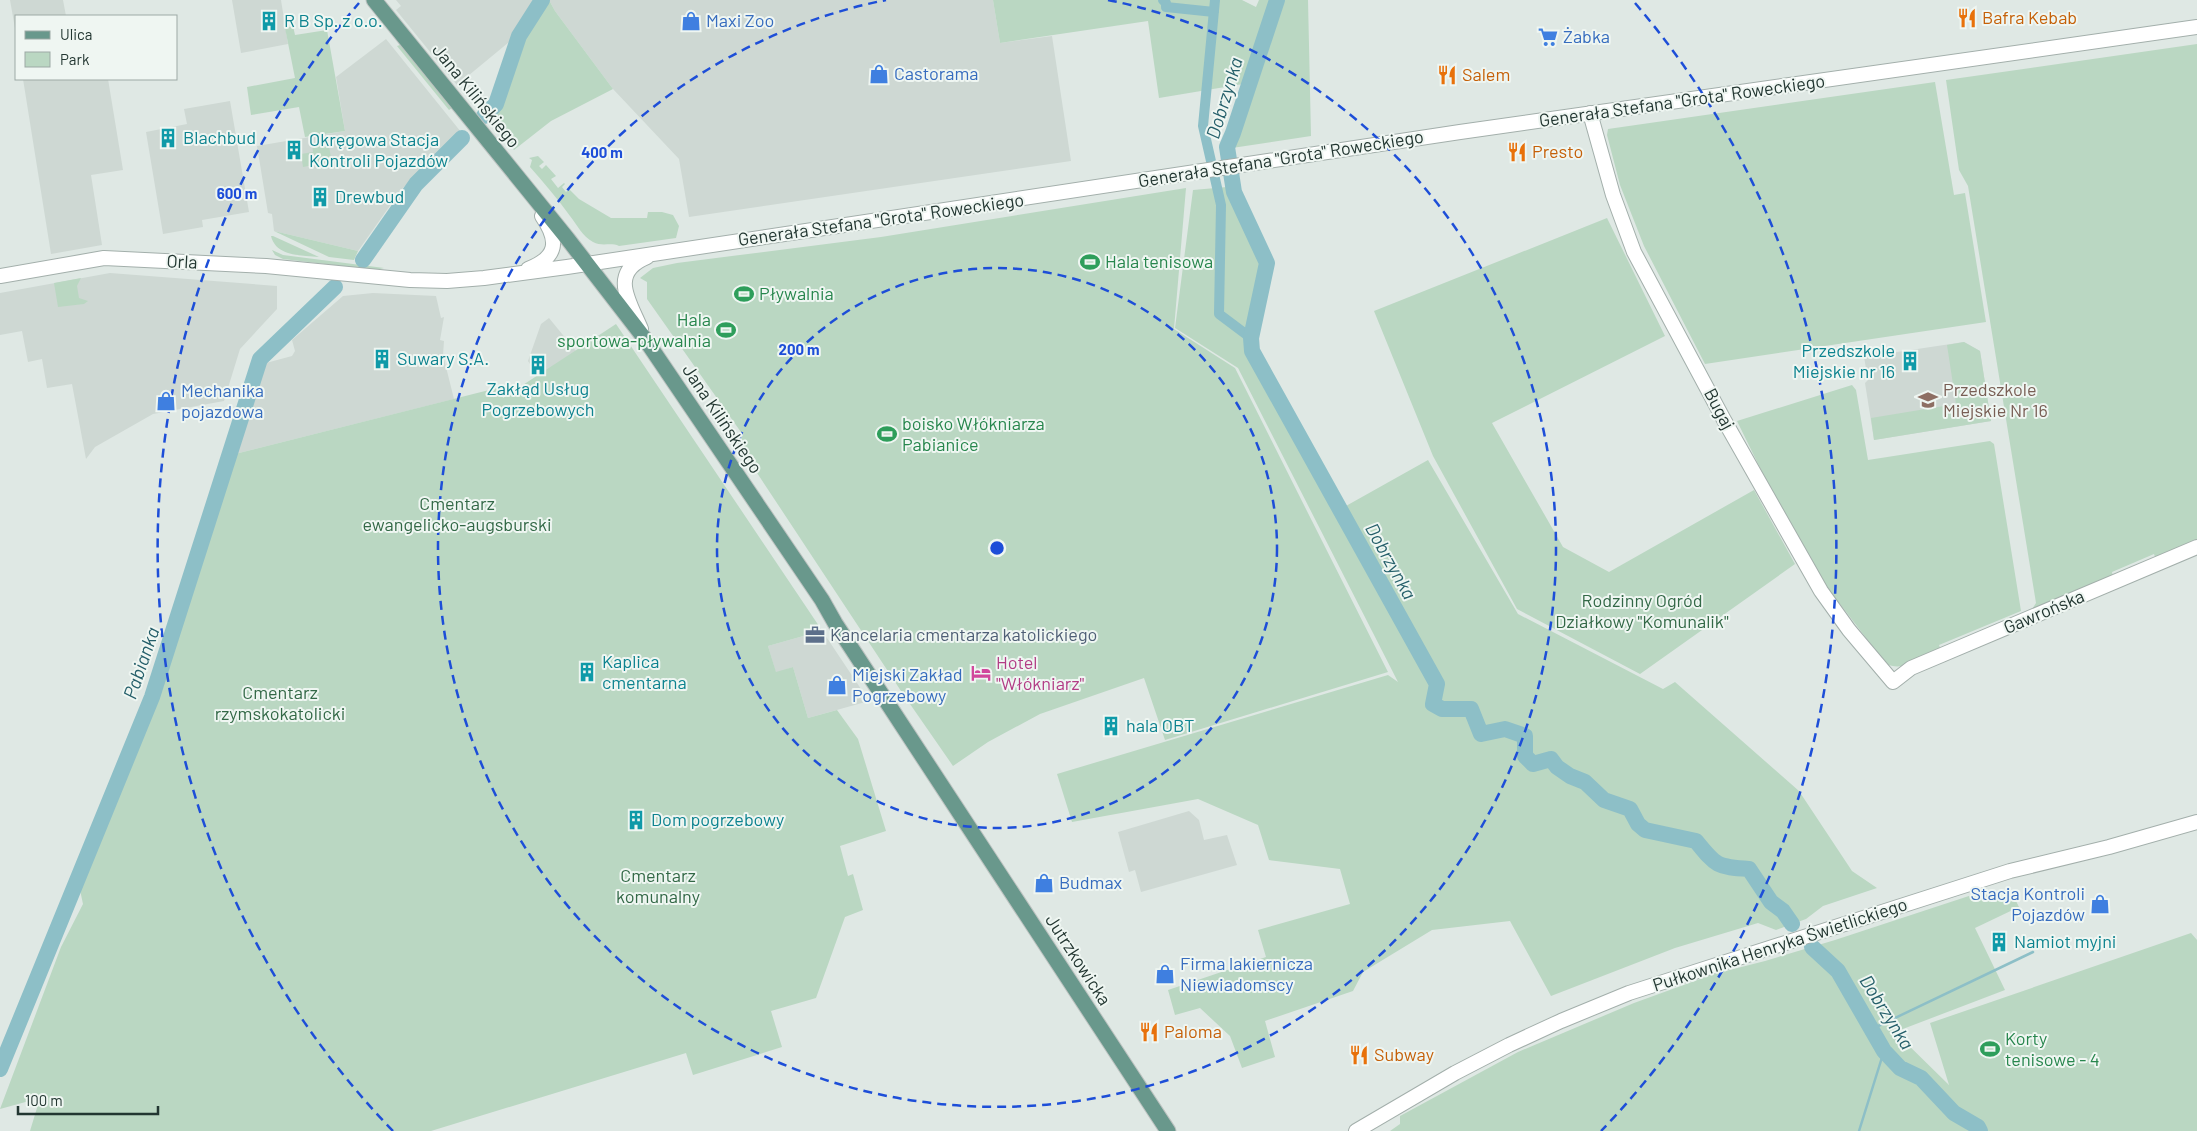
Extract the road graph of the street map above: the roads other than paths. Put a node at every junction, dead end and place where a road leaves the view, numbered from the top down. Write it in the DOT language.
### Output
graph roads {
  1 [pos="374,0"];
  2 [pos="2197,27"];
  3 [pos="1590,113"];
  4 [pos="516,176"];
  5 [pos="664,252"];
  6 [pos="587,264"];
  7 [pos="0,276"];
  8 [pos="365,276"];
  9 [pos="504,276"];
  10 [pos="645,339"];
  11 [pos="2197,547"];
  12 [pos="1893,682"];
  13 [pos="957,808"];
  14 [pos="2197,822"];
  15 [pos="1381,1115"];
  16 [pos="1168,1131"];
  17 [pos="1345,1131"];
  18 [pos="1356,1131"];
  1 -- 4 [label="main road, Jana Kilińskiego"];
  2 -- 3 [label="street, Generała Stefana \"Grota\" Roweckiego"];
  3 -- 5 [label="street, Generała Stefana \"Grota\" Roweckiego"];
  3 -- 12 [label="street, Bugaj"];
  4 -- 6 [label="main road, Jana Kilińskiego"];
  4 -- 9 [label="street"];
  5 -- 6 [label="street, Generała Stefana \"Grota\" Roweckiego"];
  5 -- 10 [label="street"];
  6 -- 9 [label="street, Generała Stefana \"Grota\" Roweckiego"];
  6 -- 10 [label="main road, Jana Kilińskiego"];
  7 -- 8 [label="street, Orla"];
  8 -- 9 [label="street, Generała Stefana \"Grota\" Roweckiego"];
  10 -- 13 [label="main road, Jana Kilińskiego"];
  11 -- 12 [label="street, Gawrońska"];
  13 -- 16 [label="main road, Jutrzkowicka"];
  14 -- 15 [label="street, Pułkownika Henryka Świetlickiego"];
  15 -- 17 [label="street, Pułkownika Henryka Świetlickiego"];
  15 -- 18 [label="street, Pułkownika Henryka Świetlickiego"];
}
